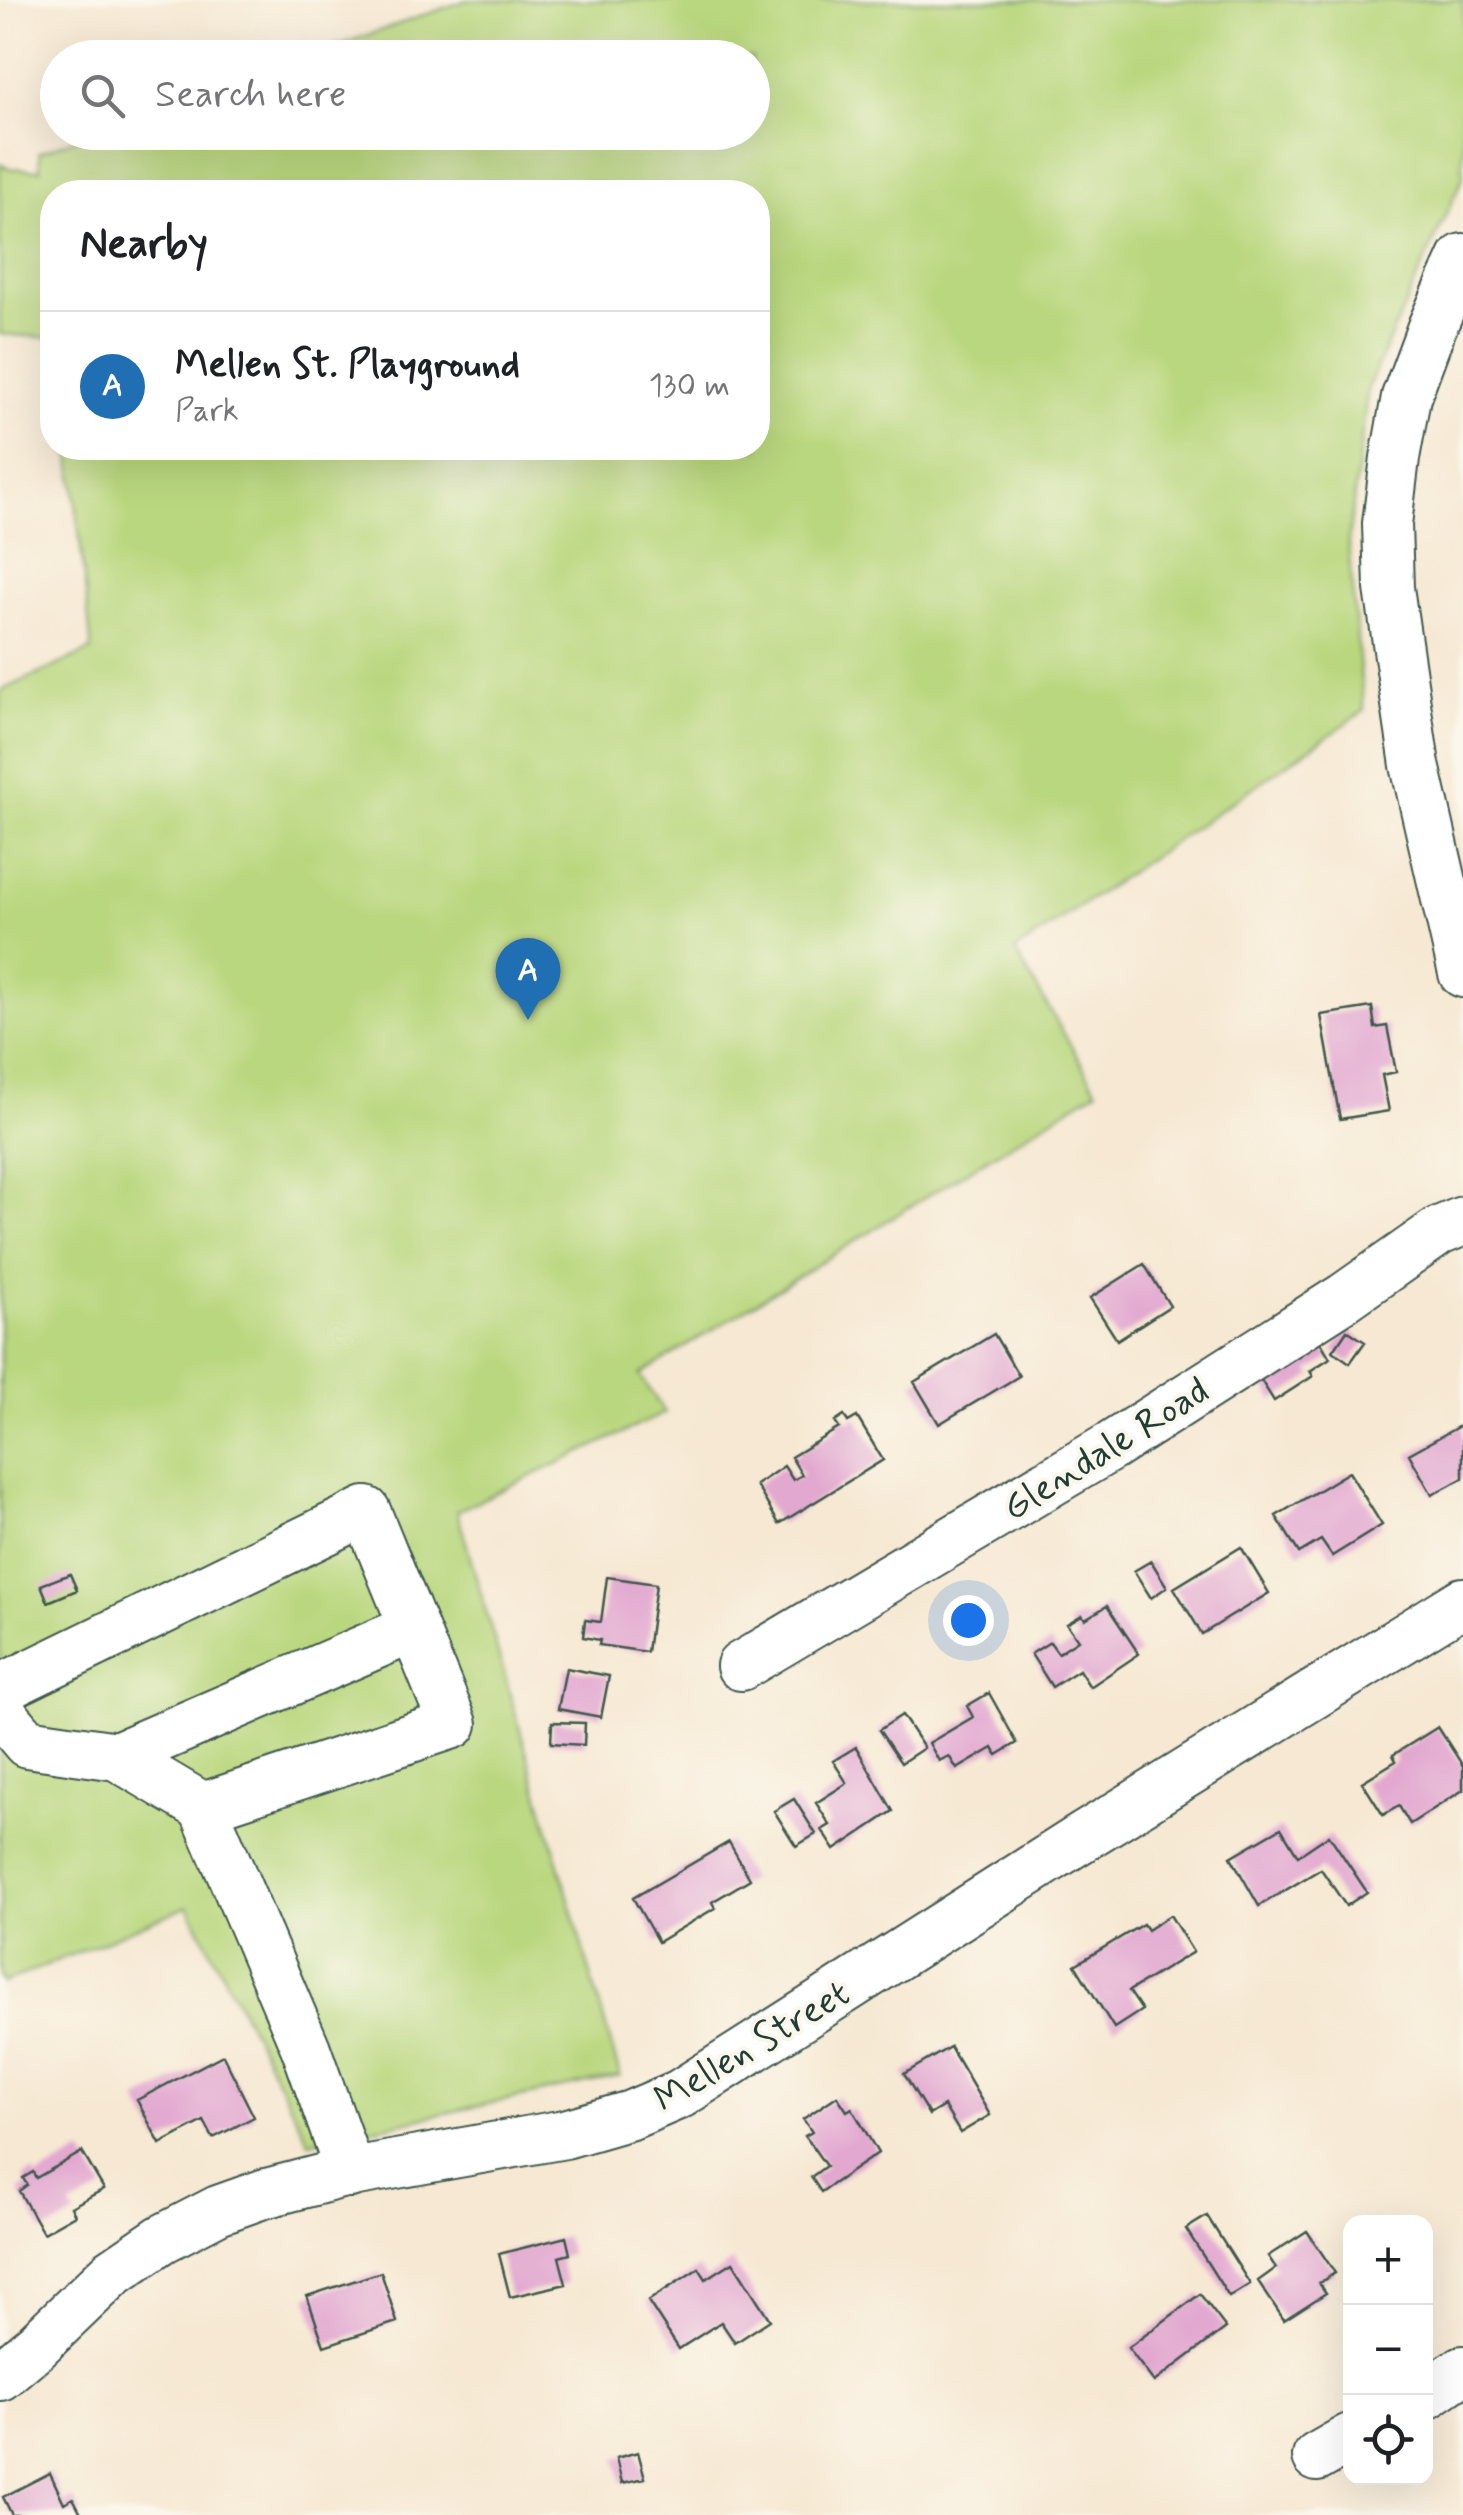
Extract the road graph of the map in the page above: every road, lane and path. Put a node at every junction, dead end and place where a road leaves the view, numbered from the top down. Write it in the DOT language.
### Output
graph roads {
  1 [pos="1463,258"];
  2 [pos="1463,974"];
  3 [pos="1463,1221"];
  4 [pos="1463,1602"];
  5 [pos="414,1628"];
  6 [pos="741,1666"];
  7 [pos="0,1688"];
  8 [pos="0,1711"];
  9 [pos="117,1756"];
  10 [pos="203,1807"];
  11 [pos="350,2173"];
  12 [pos="1463,2370"];
  13 [pos="0,2376"];
  14 [pos="1433,2390"];
  1 -- 2 [label="street"];
  3 -- 6 [label="street, Glendale Road"];
  4 -- 11 [label="street, Mellen Street"];
  5 -- 7 [label="street"];
  5 -- 9 [label="street"];
  5 -- 10 [label="street"];
  8 -- 9 [label="street"];
  9 -- 10 [label="street"];
  10 -- 11 [label="street"];
  11 -- 13 [label="street, Mellen Street"];
  12 -- 14 [label="street"];
}
